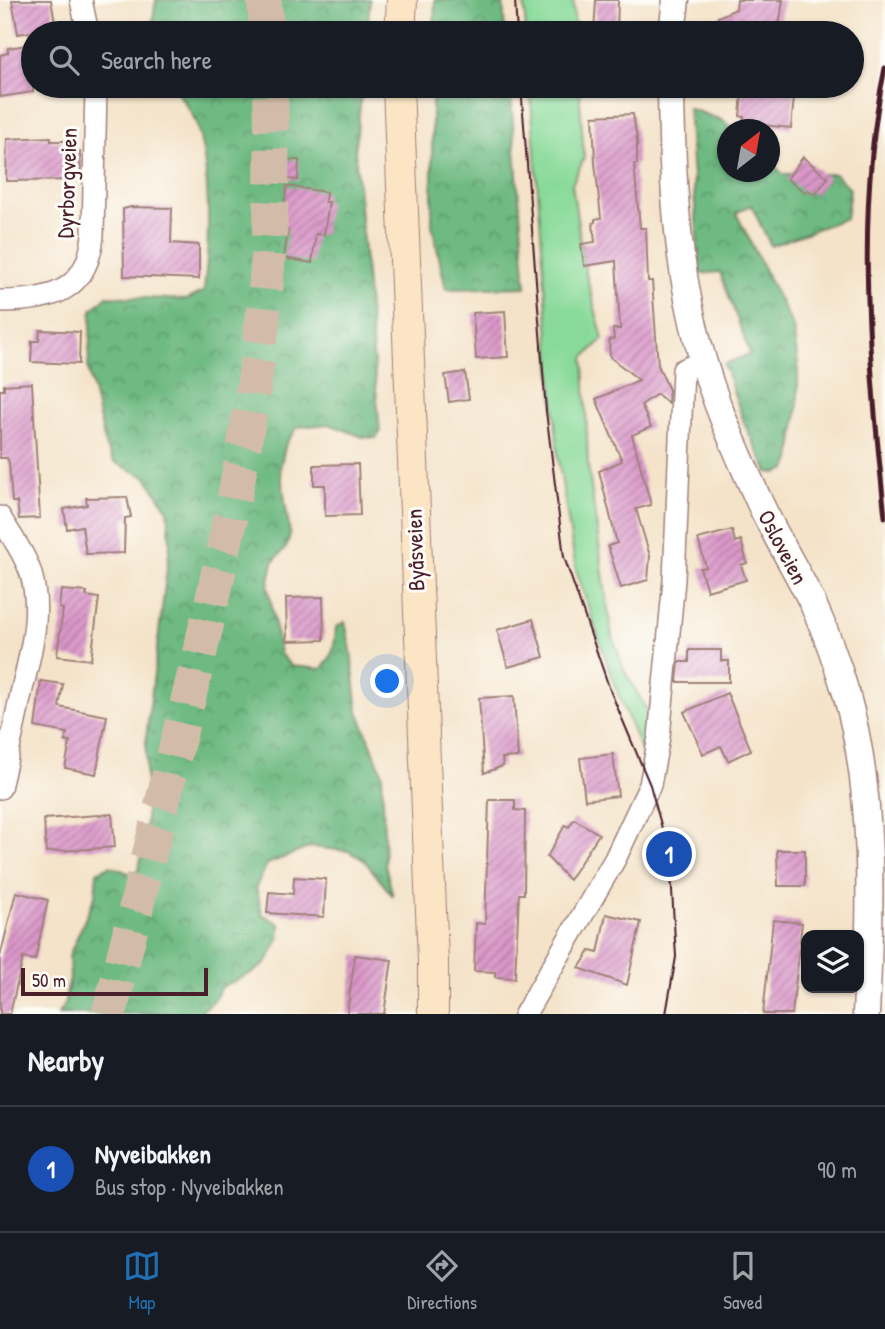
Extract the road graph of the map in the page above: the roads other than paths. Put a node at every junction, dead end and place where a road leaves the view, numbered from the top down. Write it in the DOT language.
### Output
graph roads {
  1 [pos="81,0"];
  2 [pos="402,0"];
  3 [pos="676,0"];
  4 [pos="85,21"];
  5 [pos="401,21"];
  6 [pos="673,21"];
  7 [pos="96,98"];
  8 [pos="398,98"];
  9 [pos="671,98"];
  10 [pos="0,301"];
  11 [pos="703,360"];
  12 [pos="0,517"];
  13 [pos="0,788"];
  14 [pos="433,1014"];
  15 [pos="525,1014"];
  16 [pos="866,1014"];
  1 -- 4 [label="street"];
  2 -- 5 [label="main road"];
  3 -- 6 [label="street"];
  7 -- 10 [label="street, Dyrborgveien"];
  8 -- 14 [label="main road, Byåsveien"];
  9 -- 11 [label="street, Osloveien"];
  11 -- 15 [label="street"];
  11 -- 16 [label="street, Osloveien"];
  12 -- 13 [label="street"];
}
